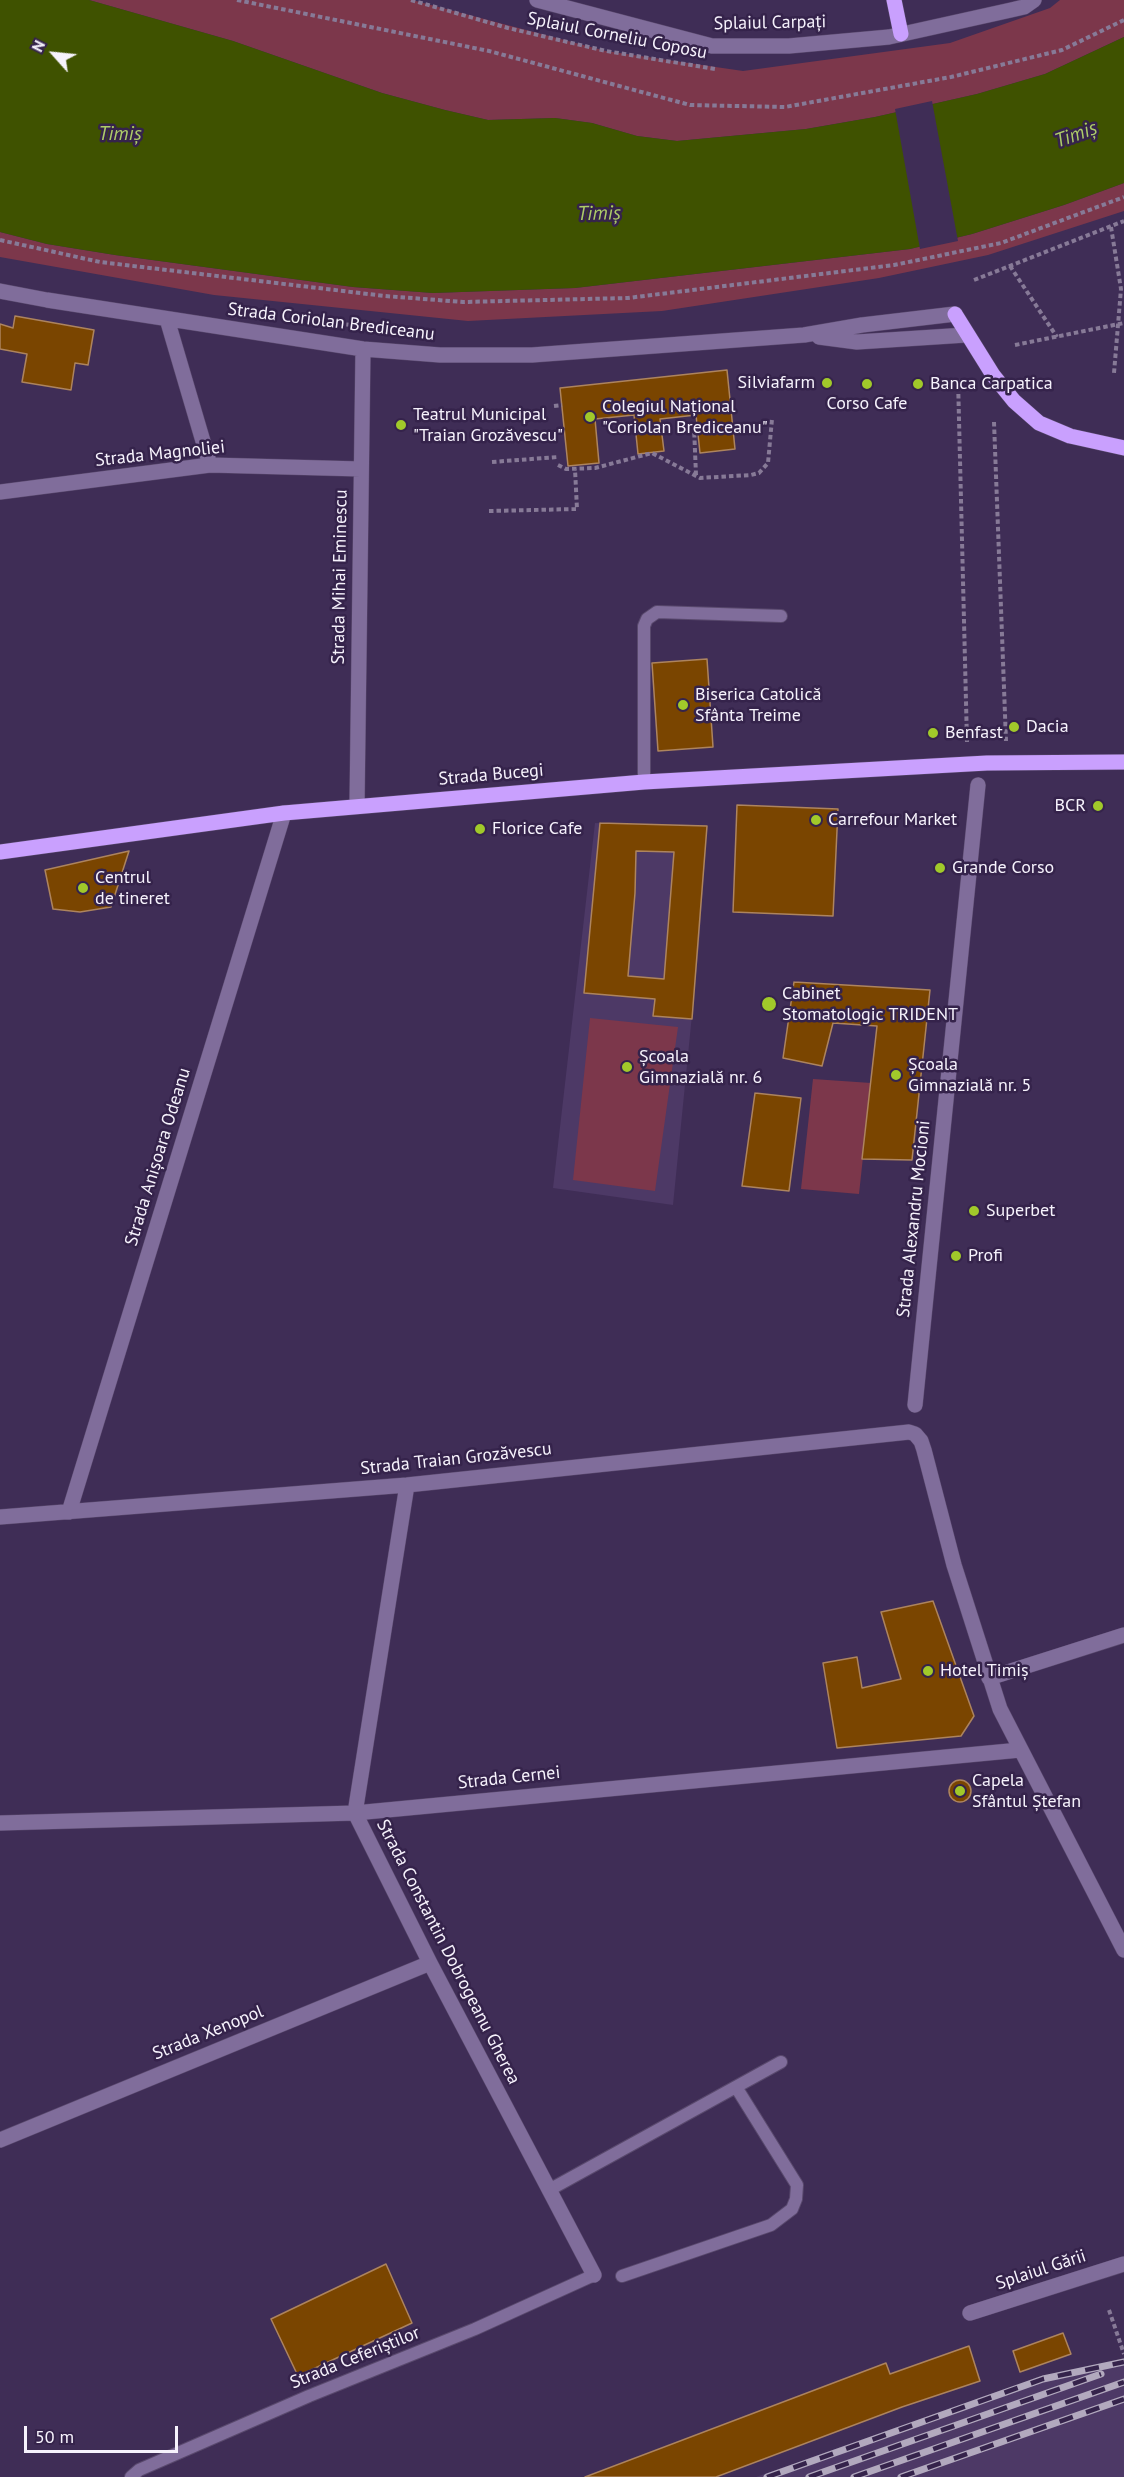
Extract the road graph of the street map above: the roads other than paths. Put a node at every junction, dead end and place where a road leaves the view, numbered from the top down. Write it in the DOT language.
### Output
graph roads {
  1 [pos="537,0"];
  2 [pos="894,0"];
  3 [pos="1033,0"];
  4 [pos="901,34"];
  5 [pos="0,291"];
  6 [pos="955,314"];
  7 [pos="167,319"];
  8 [pos="804,335"];
  9 [pos="966,335"];
  10 [pos="363,349"];
  11 [pos="1124,448"];
  12 [pos="210,465"];
  13 [pos="361,469"];
  14 [pos="0,492"];
  15 [pos="780,616"];
  16 [pos="1124,762"];
  17 [pos="644,782"];
  18 [pos="978,785"];
  19 [pos="357,805"];
  20 [pos="284,813"];
  21 [pos="0,852"];
  22 [pos="915,1405"];
  23 [pos="407,1485"];
  24 [pos="69,1512"];
  25 [pos="0,1517"];
  26 [pos="1124,1635"];
  27 [pos="989,1678"];
  28 [pos="1020,1750"];
  29 [pos="355,1813"];
  30 [pos="0,1823"];
  31 [pos="1124,1950"];
  32 [pos="430,1963"];
  33 [pos="781,2062"];
  34 [pos="736,2087"];
  35 [pos="0,2140"];
  36 [pos="549,2190"];
  37 [pos="1124,2264"];
  38 [pos="594,2275"];
  39 [pos="622,2276"];
  40 [pos="970,2313"];
  41 [pos="131,2477"];
  1 -- 4 [label="street, Splaiul Carpați"];
  2 -- 4 [label="main road"];
  3 -- 4 [label="street, Splaiul Carpați"];
  5 -- 7 [label="street, Strada Coriolan Brediceanu"];
  6 -- 8 [label="street, Strada Coriolan Brediceanu"];
  6 -- 9 [label="main road"];
  7 -- 10 [label="street, Strada Coriolan Brediceanu"];
  7 -- 12 [label="street"];
  8 -- 9 [label="street, Strada Coriolan Brediceanu"];
  8 -- 10 [label="street, Strada Coriolan Brediceanu"];
  9 -- 11 [label="main road"];
  10 -- 13 [label="street, Strada Mihai Eminescu"];
  12 -- 13 [label="street, Strada Magnoliei"];
  12 -- 14 [label="street, Strada Magnoliei"];
  13 -- 19 [label="street, Strada Mihai Eminescu"];
  15 -- 17 [label="lane"];
  16 -- 17 [label="main road, Strada Bucegi"];
  17 -- 19 [label="main road, Strada Bucegi"];
  18 -- 22 [label="street, Strada Alexandru Mocioni"];
  19 -- 20 [label="main road, Strada Bucegi"];
  20 -- 21 [label="main road, Strada Bucegi"];
  20 -- 24 [label="street, Strada Anișoara Odeanu"];
  23 -- 24 [label="street, Strada Traian Grozăvescu"];
  23 -- 27 [label="street, Strada Traian Grozăvescu"];
  23 -- 29 [label="street, Strada Constantin Dobrogeanu Gherea"];
  24 -- 25 [label="street, Strada Traian Grozăvescu"];
  26 -- 27 [label="street"];
  27 -- 28 [label="street"];
  28 -- 29 [label="street, Strada Cernei"];
  28 -- 31 [label="street"];
  29 -- 30 [label="street, Strada Cernei"];
  29 -- 32 [label="street, Strada Constantin Dobrogeanu Gherea"];
  32 -- 35 [label="street, Strada Xenopol"];
  32 -- 36 [label="street, Strada Constantin Dobrogeanu Gherea"];
  33 -- 34 [label="lane"];
  34 -- 36 [label="lane"];
  34 -- 39 [label="lane"];
  36 -- 38 [label="street, Strada Constantin Dobrogeanu Gherea"];
  37 -- 40 [label="street, Splaiul Gării"];
  38 -- 41 [label="lane, Strada Ceferiștilor"];
}
